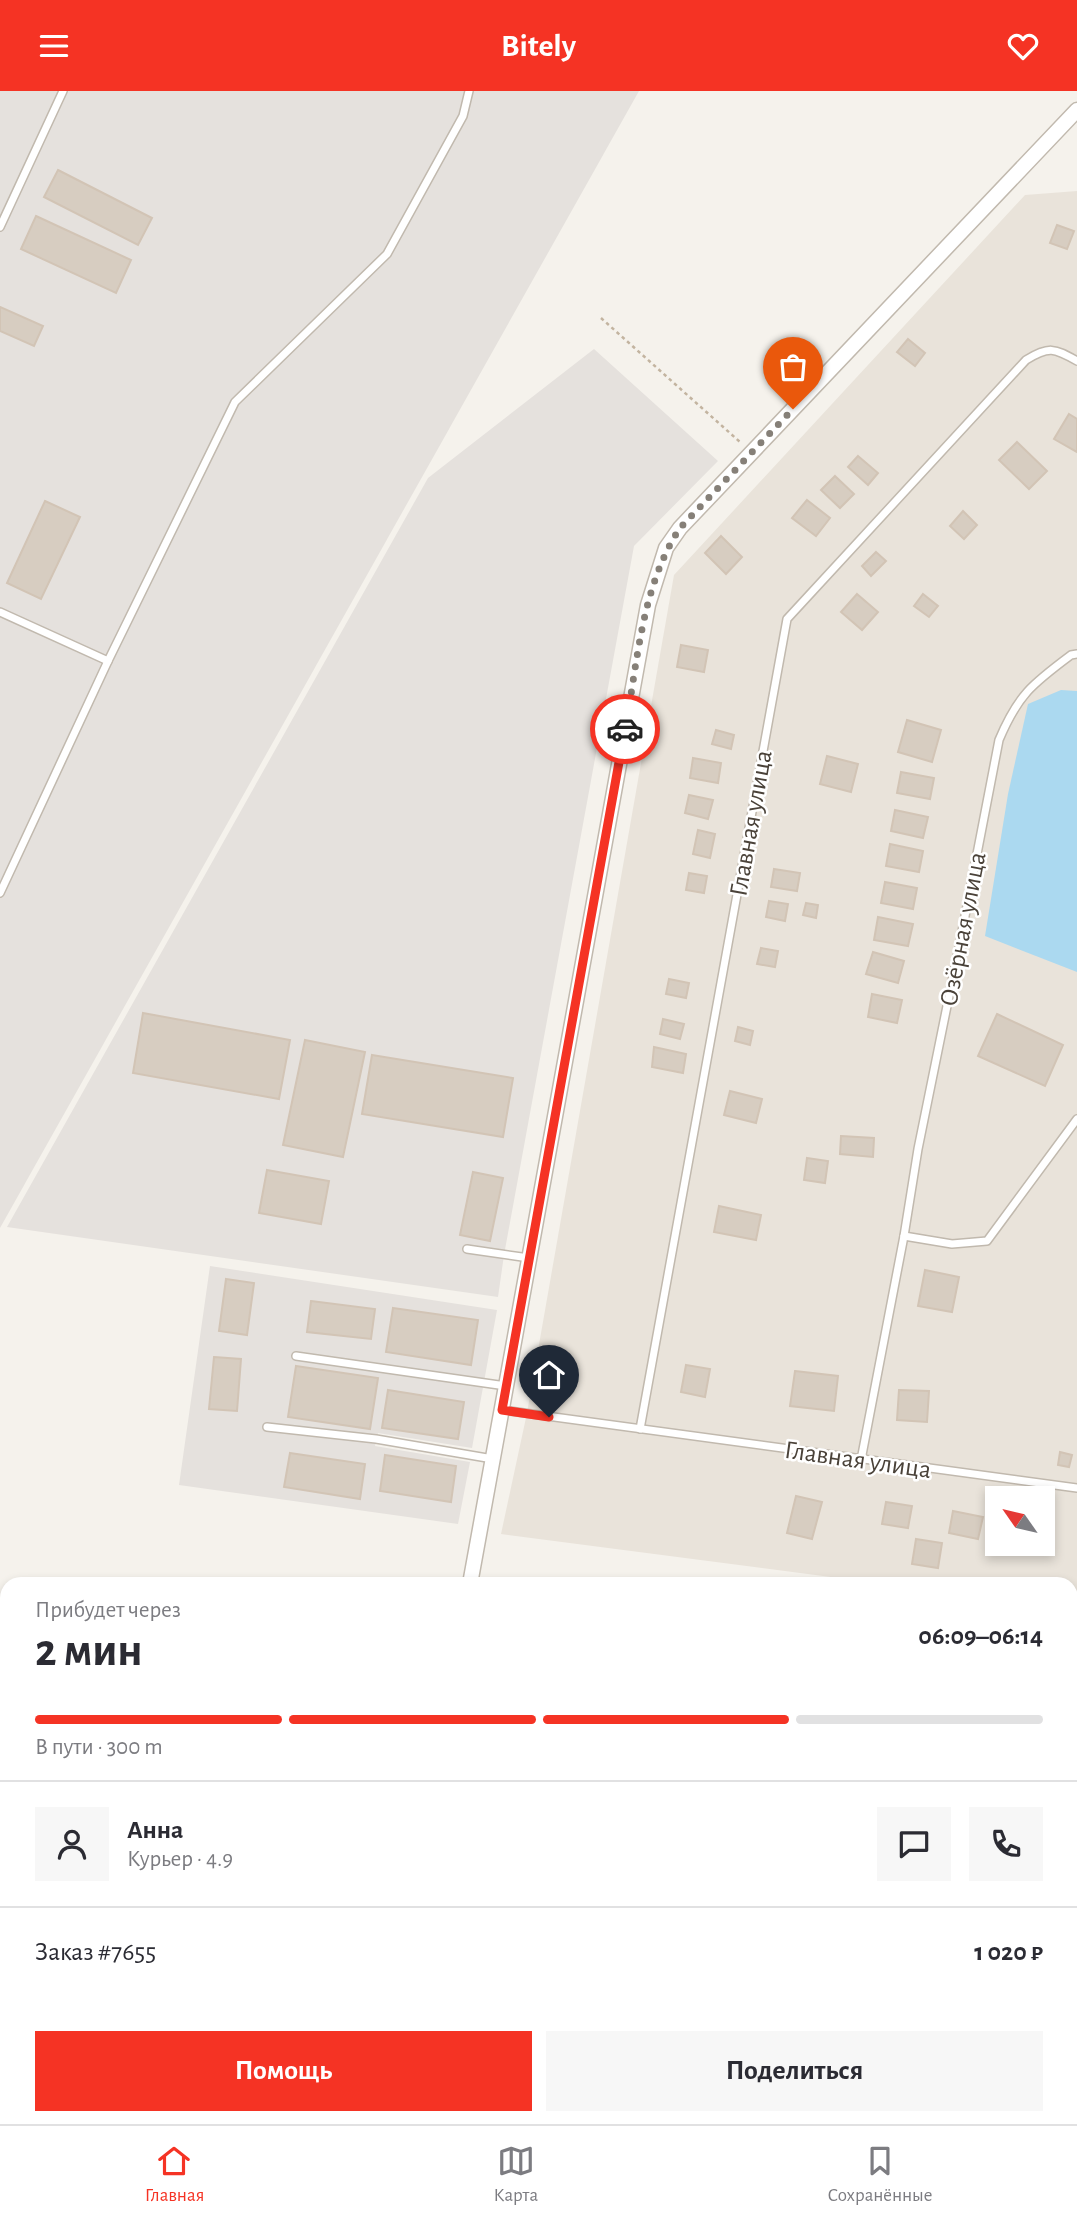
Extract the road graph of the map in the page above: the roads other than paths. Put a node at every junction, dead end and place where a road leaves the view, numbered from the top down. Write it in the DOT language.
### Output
graph roads {
  1 [pos="63,91"];
  2 [pos="469,91"];
  3 [pos="1077,110"];
  4 [pos="0,227"];
  5 [pos="1077,361"];
  6 [pos="0,612"];
  7 [pos="1077,654"];
  8 [pos="108,661"];
  9 [pos="0,893"];
  10 [pos="1077,1119"];
  11 [pos="904,1235"];
  12 [pos="467,1249"];
  13 [pos="529,1258"];
  14 [pos="296,1356"];
  15 [pos="506,1386"];
  16 [pos="502,1410"];
  17 [pos="267,1427"];
  18 [pos="640,1429"];
  19 [pos="493,1459"];
  20 [pos="861,1460"];
  21 [pos="1077,1489"];
  22 [pos="471,1577"];
  1 -- 4 [label="lane"];
  2 -- 8 [label="lane"];
  3 -- 13 [label="street"];
  5 -- 18 [label="lane, Главная улица"];
  6 -- 8 [label="lane"];
  7 -- 11 [label="lane, Озёрная улица"];
  8 -- 9 [label="lane"];
  10 -- 11 [label="lane"];
  11 -- 20 [label="lane, Озёрная улица"];
  12 -- 13 [label="lane"];
  13 -- 15 [label="street"];
  14 -- 15 [label="lane"];
  15 -- 16 [label="street"];
  16 -- 18 [label="lane, Главная улица"];
  16 -- 19 [label="street"];
  17 -- 19 [label="lane"];
  18 -- 20 [label="lane, Главная улица"];
  19 -- 22 [label="street"];
  20 -- 21 [label="lane, Главная улица"];
}
